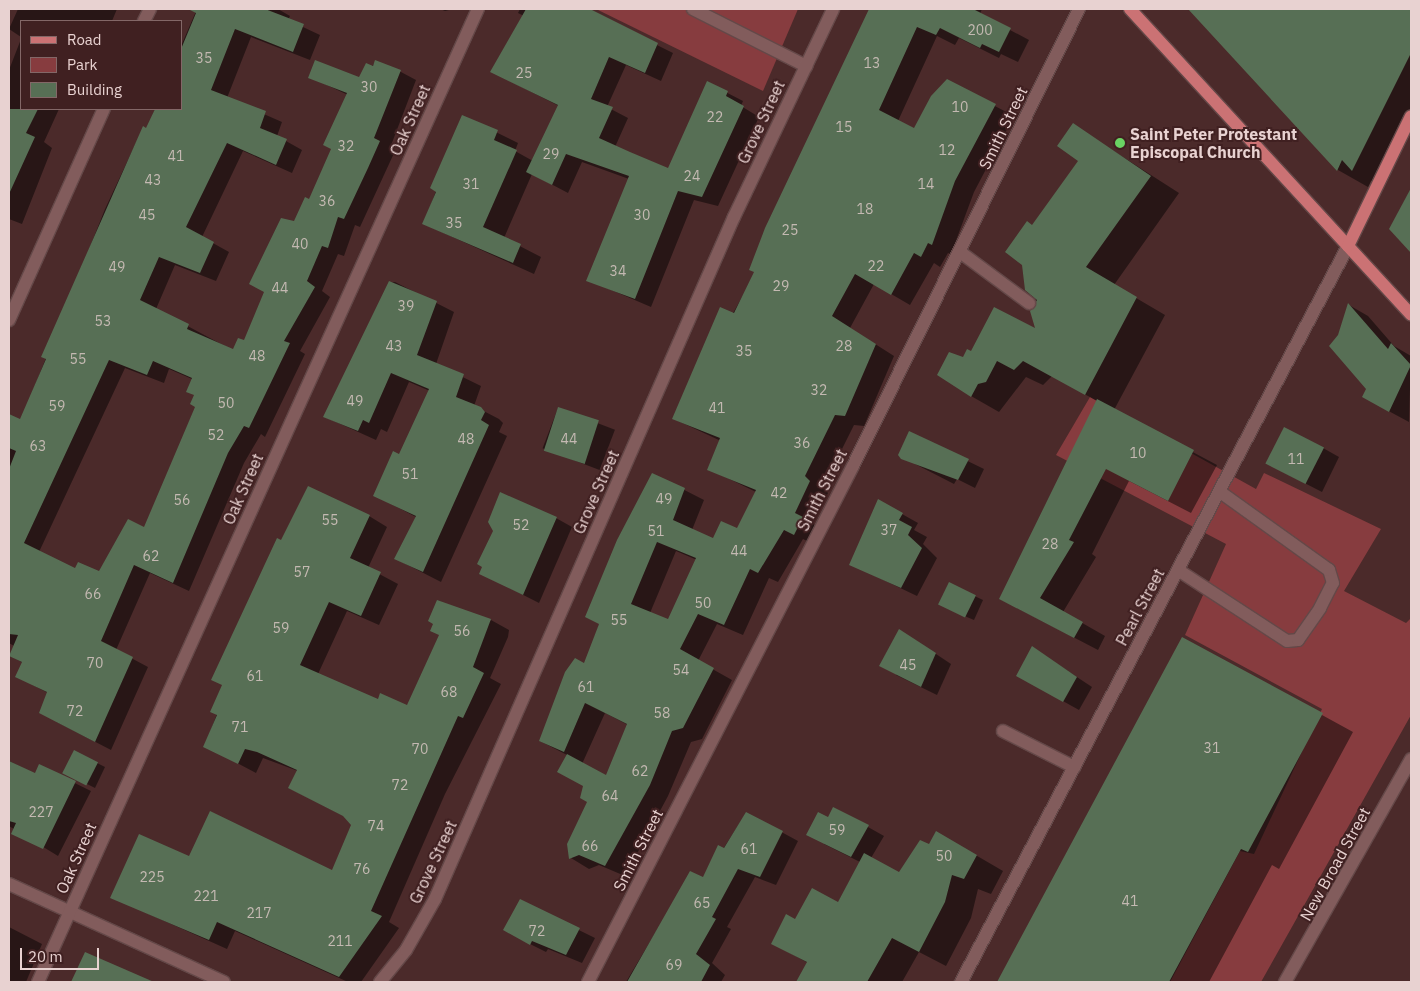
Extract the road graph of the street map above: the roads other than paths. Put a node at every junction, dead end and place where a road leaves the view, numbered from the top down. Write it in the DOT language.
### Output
graph roads {
  1 [pos="478,9"];
  2 [pos="693,9"];
  3 [pos="833,9"];
  4 [pos="1078,9"];
  5 [pos="1130,9"];
  6 [pos="806,66"];
  7 [pos="104,110"];
  8 [pos="1411,116"];
  9 [pos="1348,246"];
  10 [pos="960,252"];
  11 [pos="1029,303"];
  12 [pos="1411,315"];
  13 [pos="9,320"];
  14 [pos="1220,492"];
  15 [pos="1178,570"];
  16 [pos="1003,731"];
  17 [pos="1411,759"];
  18 [pos="1074,766"];
  19 [pos="9,884"];
  20 [pos="70,910"];
  21 [pos="38,982"];
  22 [pos="224,982"];
  23 [pos="380,982"];
  24 [pos="588,982"];
  25 [pos="961,982"];
  26 [pos="1285,982"];
  1 -- 20 [label="street, Oak Street"];
  2 -- 6 [label="street"];
  3 -- 6 [label="street, Grove Street"];
  4 -- 10 [label="street, Smith Street"];
  5 -- 9 [label="main road"];
  6 -- 23 [label="street, Grove Street"];
  7 -- 13 [label="street"];
  8 -- 9 [label="main road"];
  9 -- 12 [label="main road"];
  9 -- 14 [label="street, Pearl Street"];
  10 -- 11 [label="street"];
  10 -- 24 [label="street, Smith Street"];
  14 -- 15 [label="street, Pearl Street"];
  14 -- 15 [label="street"];
  15 -- 18 [label="street, Pearl Street"];
  16 -- 18 [label="street"];
  17 -- 26 [label="street, New Broad Street"];
  18 -- 25 [label="street, Pearl Street"];
  19 -- 20 [label="street"];
  20 -- 21 [label="street, Oak Street"];
  20 -- 22 [label="street"];
}
